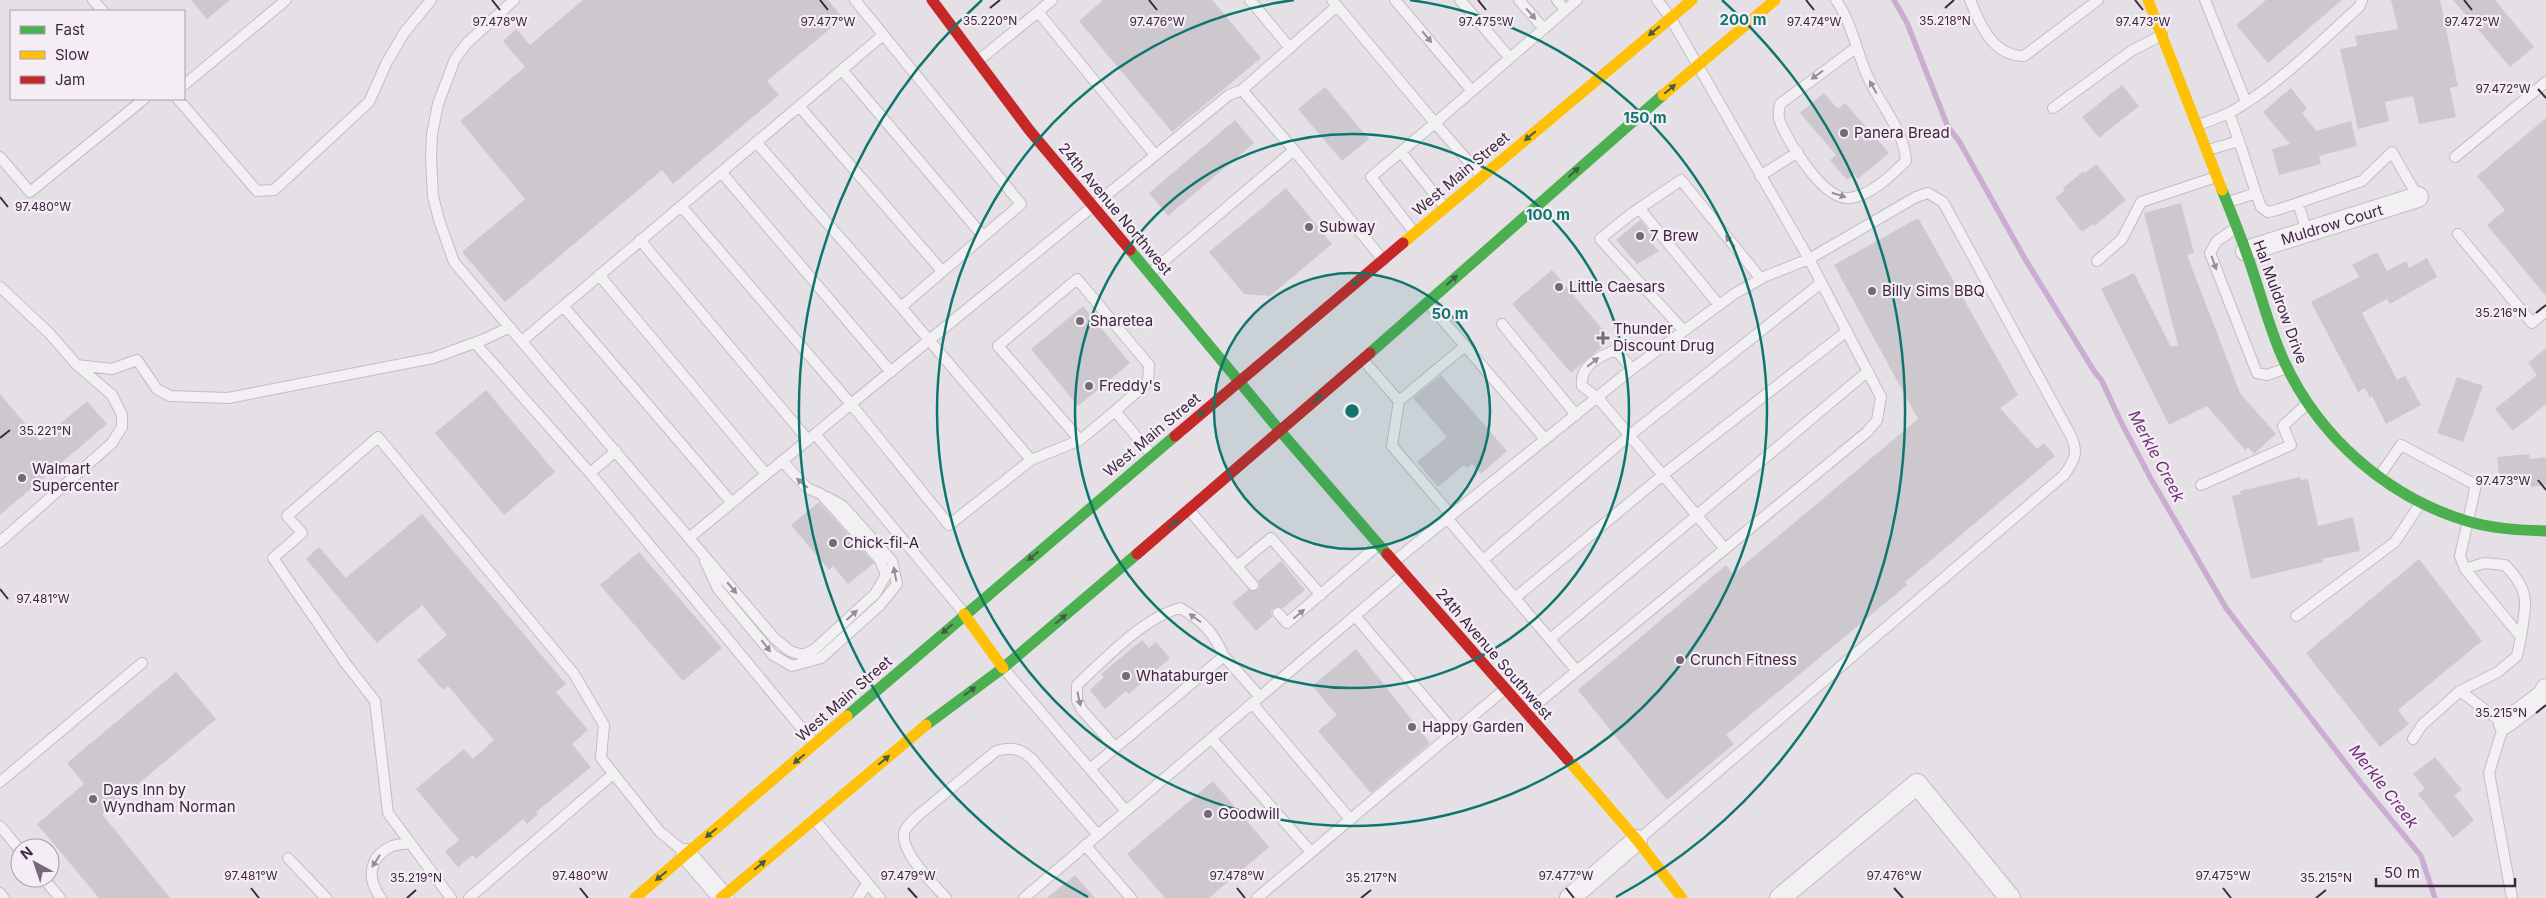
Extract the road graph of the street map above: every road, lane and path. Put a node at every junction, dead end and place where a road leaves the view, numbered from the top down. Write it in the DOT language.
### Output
graph roads {
  1 [pos="93,0"];
  2 [pos="286,0"];
  3 [pos="431,0"];
  4 [pos="514,0"];
  5 [pos="855,0"];
  6 [pos="932,0"];
  7 [pos="1052,0"];
  8 [pos="1250,0"];
  9 [pos="1396,0"];
  10 [pos="1460,0"];
  11 [pos="1519,0"];
  12 [pos="1557,0"];
  13 [pos="1577,0"];
  14 [pos="1657,0"];
  15 [pos="1692,0"];
  16 [pos="1775,0"];
  17 [pos="1836,0"];
  18 [pos="1970,0"];
  19 [pos="2098,0"];
  20 [pos="2148,0"];
  21 [pos="2205,0"];
  22 [pos="2362,0"];
  23 [pos="1334,3"];
  24 [pos="102,10"];
  25 [pos="1566,10"];
  26 [pos="1038,12"];
  27 [pos="1670,17"];
  28 [pos="1544,29"];
  29 [pos="2163,34"];
  30 [pos="883,35"];
  31 [pos="1857,47"];
  32 [pos="1290,48"];
  33 [pos="1510,58"];
  34 [pos="978,61"];
  35 [pos="1697,66"];
  36 [pos="842,70"];
  37 [pos="2546,82"];
  38 [pos="185,84"];
  39 [pos="1242,90"];
  40 [pos="1472,91"];
  41 [pos="143,100"];
  42 [pos="179,100"];
  43 [pos="2246,102"];
  44 [pos="799,106"];
  45 [pos="2053,108"];
  46 [pos="2229,113"];
  47 [pos="1435,124"];
  48 [pos="2197,125"];
  49 [pos="2239,141"];
  50 [pos="756,142"];
  51 [pos="1294,150"];
  52 [pos="2207,150"];
  53 [pos="1401,152"];
  54 [pos="1798,152"];
  55 [pos="1155,155"];
  56 [pos="0,157"];
  57 [pos="2455,158"];
  58 [pos="721,172"];
  59 [pos="1760,176"];
  60 [pos="1481,177"];
  61 [pos="2217,177"];
  62 [pos="2256,193"];
  63 [pos="2418,197"];
  64 [pos="2227,203"];
  65 [pos="2298,203"];
  66 [pos="681,206"];
  67 [pos="1093,206"];
  68 [pos="1445,207"];
  69 [pos="1639,208"];
  70 [pos="2237,228"];
  71 [pos="2307,232"];
  72 [pos="1415,233"];
  73 [pos="2458,234"];
  74 [pos="984,236"];
  75 [pos="640,240"];
  76 [pos="2246,251"];
  77 [pos="1809,259"];
  78 [pos="1383,260"];
  79 [pos="2097,261"];
  80 [pos="942,271"];
  81 [pos="1150,274"];
  82 [pos="599,276"];
  83 [pos="1761,279"];
  84 [pos="1821,283"];
  85 [pos="0,287"];
  86 [pos="1427,302"];
  87 [pos="1719,305"];
  88 [pos="563,306"];
  89 [pos="900,307"];
  90 [pos="2546,311"];
  91 [pos="1502,324"];
  92 [pos="510,327"];
  93 [pos="1684,331"];
  94 [pos="1846,331"];
  95 [pos="522,341"];
  96 [pos="930,341"];
  97 [pos="475,343"];
  98 [pos="1465,346"];
  99 [pos="1363,359"];
  100 [pos="78,365"];
  101 [pos="2288,368"];
  102 [pos="1632,369"];
  103 [pos="1868,371"];
  104 [pos="891,372"];
  105 [pos="1240,380"];
  106 [pos="1598,398"];
  107 [pos="1399,401"];
  108 [pos="851,404"];
  109 [pos="2308,404"];
  110 [pos="1115,411"];
  111 [pos="1576,415"];
  112 [pos="1281,432"];
  113 [pos="1630,435"];
  114 [pos="811,437"];
  115 [pos="1545,439"];
  116 [pos="1080,440"];
  117 [pos="616,451"];
  118 [pos="1152,455"];
  119 [pos="1032,460"];
  120 [pos="782,462"];
  121 [pos="590,473"];
  122 [pos="766,474"];
  123 [pos="1664,474"];
  124 [pos="2378,478"];
  125 [pos="2202,486"];
  126 [pos="732,503"];
  127 [pos="2420,503"];
  128 [pos="1189,510"];
  129 [pos="1698,514"];
  130 [pos="1449,517"];
  131 [pos="2468,523"];
  132 [pos="2546,532"];
  133 [pos="689,538"];
  134 [pos="0,542"];
  135 [pos="1379,544"];
  136 [pos="1725,548"];
  137 [pos="1483,560"];
  138 [pos="1394,562"];
  139 [pos="1237,566"];
  140 [pos="2465,569"];
  141 [pos="1405,574"];
  142 [pos="1253,585"];
  143 [pos="1321,596"];
  144 [pos="1515,598"];
  145 [pos="1278,612"];
  146 [pos="964,614"];
  147 [pos="1355,616"];
  148 [pos="2296,616"];
  149 [pos="2521,637"];
  150 [pos="1550,640"];
  151 [pos="1224,656"];
  152 [pos="142,663"];
  153 [pos="1003,668"];
  154 [pos="1577,672"];
  155 [pos="1505,689"];
  156 [pos="2546,689"];
  157 [pos="2460,691"];
  158 [pos="1256,700"];
  159 [pos="1526,713"];
  160 [pos="2504,724"];
  161 [pos="1454,732"];
  162 [pos="1211,738"];
  163 [pos="2413,739"];
  164 [pos="815,745"];
  165 [pos="1115,747"];
  166 [pos="1090,768"];
  167 [pos="614,774"];
  168 [pos="0,782"];
  169 [pos="1126,811"];
  170 [pos="814,819"];
  171 [pos="1350,819"];
  172 [pos="0,826"];
  173 [pos="1098,835"];
  174 [pos="10,838"];
  175 [pos="1637,840"];
  176 [pos="410,843"];
  177 [pos="1085,846"];
  178 [pos="1311,852"];
  179 [pos="686,854"];
  180 [pos="288,858"];
  181 [pos="867,883"];
  182 [pos="52,888"];
  183 [pos="0,893"];
  184 [pos="4,898"];
  185 [pos="60,898"];
  186 [pos="326,898"];
  187 [pos="381,898"];
  188 [pos="451,898"];
  189 [pos="469,898"];
  190 [pos="635,898"];
  191 [pos="723,898"];
  192 [pos="858,898"];
  193 [pos="880,898"];
  194 [pos="946,898"];
  195 [pos="1024,898"];
  196 [pos="1131,898"];
  197 [pos="1257,898"];
  198 [pos="1570,898"];
  199 [pos="1682,898"];
  200 [pos="1780,898"];
  201 [pos="2010,898"];
  202 [pos="2512,898"];
  1 -- 24 [label="lane"];
  2 -- 38 [label="lane"];
  3 -- 42 [label="lane"];
  4 -- 92 [label="lane"];
  5 -- 30 [label="lane"];
  6 -- 34 [label="main road, 24th Avenue Northwest"];
  7 -- 26 [label="lane"];
  8 -- 32 [label="lane"];
  9 -- 40 [label="lane, one-way"];
  10 -- 33 [label="lane"];
  11 -- 28 [label="lane, one-way"];
  12 -- 25 [label="lane"];
  13 -- 25 [label="lane"];
  14 -- 27 [label="lane"];
  15 -- 27 [label="main road, West Main Street"];
  16 -- 35 [label="main road"];
  17 -- 31 [label="lane"];
  18 -- 19 [label="lane"];
  20 -- 29 [label="main road, Hal Muldrow Drive"];
  21 -- 43 [label="lane"];
  22 -- 43 [label="lane"];
  23 -- 32 [label="lane"];
  23 -- 47 [label="lane"];
  25 -- 28 [label="lane"];
  26 -- 34 [label="lane"];
  26 -- 55 [label="lane"];
  27 -- 35 [label="lane"];
  27 -- 60 [label="main road, West Main Street, one-way"];
  28 -- 33 [label="lane"];
  29 -- 45 [label="lane"];
  29 -- 48 [label="main road, Hal Muldrow Drive"];
  30 -- 36 [label="lane"];
  30 -- 74 [label="lane"];
  31 -- 54 [label="lane, one-way"];
  54 -- 31 [label="lane, one-way"];
  32 -- 39 [label="lane"];
  33 -- 40 [label="lane"];
  34 -- 67 [label="main road, 24th Avenue Northwest"];
  35 -- 59 [label="lane"];
  86 -- 35 [label="main road, one-way"];
  36 -- 44 [label="lane"];
  36 -- 74 [label="lane"];
  37 -- 57 [label="lane"];
  39 -- 51 [label="lane"];
  39 -- 55 [label="lane"];
  40 -- 47 [label="lane"];
  41 -- 56 [label="lane"];
  43 -- 46 [label="lane"];
  44 -- 50 [label="lane"];
  44 -- 80 [label="lane"];
  46 -- 48 [label="lane"];
  46 -- 49 [label="lane"];
  47 -- 53 [label="lane"];
  47 -- 60 [label="lane"];
  48 -- 52 [label="main road, Hal Muldrow Drive"];
  49 -- 52 [label="lane"];
  49 -- 62 [label="lane"];
  50 -- 58 [label="lane"];
  50 -- 89 [label="lane"];
  51 -- 78 [label="lane"];
  51 -- 81 [label="lane"];
  52 -- 61 [label="main road, Hal Muldrow Drive"];
  53 -- 68 [label="lane"];
  53 -- 72 [label="lane"];
  54 -- 59 [label="lane"];
  55 -- 67 [label="lane"];
  58 -- 66 [label="lane"];
  58 -- 104 [label="lane"];
  59 -- 77 [label="lane"];
  60 -- 68 [label="main road, West Main Street"];
  61 -- 64 [label="main road, Hal Muldrow Drive"];
  61 -- 79 [label="lane"];
  62 -- 64 [label="lane"];
  62 -- 65 [label="lane"];
  63 -- 65 [label="lane"];
  63 -- 71 [label="street, Muldrow Court"];
  64 -- 70 [label="main road, Hal Muldrow Drive"];
  65 -- 71 [label="lane"];
  66 -- 75 [label="lane"];
  66 -- 108 [label="lane"];
  67 -- 81 [label="main road, 24th Avenue Northwest"];
  67 -- 96 [label="lane"];
  68 -- 72 [label="main road, West Main Street"];
  83 -- 69 [label="lane, one-way"];
  69 -- 87 [label="lane"];
  69 -- 93 [label="lane"];
  70 -- 76 [label="main road, Hal Muldrow Drive"];
  70 -- 101 [label="lane, one-way"];
  71 -- 76 [label="street, Muldrow Court"];
  72 -- 78 [label="main road, West Main Street"];
  73 -- 90 [label="lane"];
  74 -- 80 [label="lane"];
  75 -- 82 [label="lane"];
  75 -- 114 [label="lane"];
  76 -- 101 [label="main road, Hal Muldrow Drive"];
  77 -- 83 [label="lane"];
  77 -- 84 [label="lane"];
  77 -- 175 [label="lane"];
  78 -- 105 [label="main road, West Main Street, one-way"];
  80 -- 89 [label="lane"];
  81 -- 105 [label="main road, 24th Avenue Northwest"];
  82 -- 88 [label="lane"];
  82 -- 122 [label="lane"];
  83 -- 87 [label="lane"];
  84 -- 94 [label="lane"];
  84 -- 113 [label="lane"];
  85 -- 100 [label="lane"];
  86 -- 98 [label="lane"];
  86 -- 99 [label="main road"];
  87 -- 93 [label="lane"];
  88 -- 95 [label="lane"];
  88 -- 126 [label="lane"];
  89 -- 96 [label="lane"];
  91 -- 111 [label="lane"];
  92 -- 95 [label="lane"];
  92 -- 97 [label="lane"];
  93 -- 102 [label="lane"];
  94 -- 103 [label="lane"];
  94 -- 123 [label="lane"];
  95 -- 117 [label="lane"];
  96 -- 104 [label="lane"];
  96 -- 119 [label="lane"];
  97 -- 100 [label="lane"];
  97 -- 121 [label="lane"];
  98 -- 107 [label="lane"];
  98 -- 115 [label="lane"];
  99 -- 107 [label="lane"];
  112 -- 99 [label="main road, one-way"];
  100 -- 134 [label="lane"];
  101 -- 109 [label="main road, Hal Muldrow Drive"];
  102 -- 106 [label="lane"];
  106 -- 102 [label="lane, one-way"];
  103 -- 129 [label="lane"];
  103 -- 136 [label="lane"];
  104 -- 108 [label="lane"];
  105 -- 112 [label="main road, 24th Avenue Northwest"];
  105 -- 118 [label="main road, West Main Street, one-way"];
  106 -- 111 [label="lane"];
  106 -- 113 [label="lane"];
  107 -- 130 [label="lane"];
  108 -- 114 [label="lane"];
  108 -- 119 [label="lane"];
  109 -- 124 [label="main road, Hal Muldrow Drive"];
  109 -- 125 [label="lane"];
  110 -- 116 [label="lane"];
  110 -- 116 [label="lane"];
  110 -- 118 [label="lane"];
  111 -- 115 [label="lane"];
  112 -- 128 [label="main road"];
  112 -- 135 [label="main road, 24th Avenue Southwest"];
  113 -- 123 [label="lane"];
  113 -- 137 [label="lane"];
  114 -- 120 [label="lane"];
  114 -- 146 [label="lane"];
  115 -- 130 [label="lane"];
  116 -- 119 [label="lane"];
  117 -- 121 [label="lane"];
  117 -- 133 [label="lane"];
  118 -- 146 [label="main road, West Main Street, one-way"];
  120 -- 122 [label="lane"];
  133 -- 120 [label="lane, one-way"];
  121 -- 164 [label="lane"];
  122 -- 126 [label="lane"];
  123 -- 129 [label="lane"];
  123 -- 144 [label="lane"];
  124 -- 127 [label="main road, Hal Muldrow Drive"];
  124 -- 131 [label="lane"];
  126 -- 133 [label="lane"];
  127 -- 131 [label="main road, Hal Muldrow Drive"];
  127 -- 148 [label="lane"];
  128 -- 139 [label="lane"];
  153 -- 128 [label="main road, one-way"];
  129 -- 136 [label="lane"];
  129 -- 150 [label="lane"];
  130 -- 137 [label="lane"];
  130 -- 138 [label="lane"];
  131 -- 132 [label="main road, Hal Muldrow Drive"];
  131 -- 140 [label="lane"];
  135 -- 138 [label="main road, 24th Avenue Southwest"];
  135 -- 143 [label="lane"];
  136 -- 154 [label="lane"];
  137 -- 144 [label="lane"];
  138 -- 141 [label="main road, 24th Avenue Southwest"];
  139 -- 142 [label="lane"];
  139 -- 143 [label="lane"];
  140 -- 149 [label="lane"];
  140 -- 149 [label="lane"];
  141 -- 147 [label="lane"];
  141 -- 155 [label="main road, 24th Avenue Southwest"];
  145 -- 143 [label="lane, one-way"];
  144 -- 150 [label="lane"];
  146 -- 153 [label="main road"];
  146 -- 164 [label="main road, West Main Street, one-way"];
  147 -- 158 [label="lane"];
  147 -- 161 [label="lane"];
  149 -- 157 [label="lane"];
  150 -- 154 [label="lane"];
  151 -- 158 [label="lane"];
  151 -- 165 [label="lane"];
  151 -- 165 [label="lane, one-way"];
  152 -- 168 [label="lane"];
  153 -- 166 [label="lane"];
  170 -- 153 [label="main road, one-way"];
  154 -- 159 [label="lane"];
  155 -- 159 [label="main road, 24th Avenue Southwest"];
  155 -- 161 [label="lane"];
  156 -- 160 [label="street"];
  157 -- 160 [label="lane"];
  157 -- 163 [label="lane"];
  158 -- 162 [label="lane"];
  158 -- 171 [label="lane"];
  159 -- 175 [label="main road, 24th Avenue Southwest"];
  160 -- 202 [label="lane"];
  161 -- 171 [label="lane"];
  162 -- 169 [label="lane"];
  162 -- 178 [label="lane"];
  164 -- 179 [label="main road, West Main Street, one-way"];
  165 -- 166 [label="lane"];
  166 -- 169 [label="lane"];
  167 -- 176 [label="lane"];
  167 -- 179 [label="lane"];
  167 -- 189 [label="lane"];
  169 -- 173 [label="lane"];
  170 -- 181 [label="lane"];
  191 -- 170 [label="main road, one-way"];
  171 -- 178 [label="lane"];
  172 -- 174 [label="lane"];
  173 -- 177 [label="lane"];
  173 -- 194 [label="lane"];
  175 -- 198 [label="street"];
  175 -- 199 [label="main road, 24th Avenue Southwest"];
  176 -- 187 [label="lane, one-way"];
  176 -- 188 [label="lane"];
  177 -- 195 [label="lane"];
  177 -- 196 [label="lane"];
  178 -- 197 [label="lane"];
  179 -- 190 [label="main road, West Main Street, one-way"];
  179 -- 191 [label="street"];
  180 -- 186 [label="lane"];
  181 -- 192 [label="lane"];
  181 -- 193 [label="lane"];
  182 -- 185 [label="lane"];
  183 -- 184 [label="lane"];
  200 -- 201 [label="street"];
}
